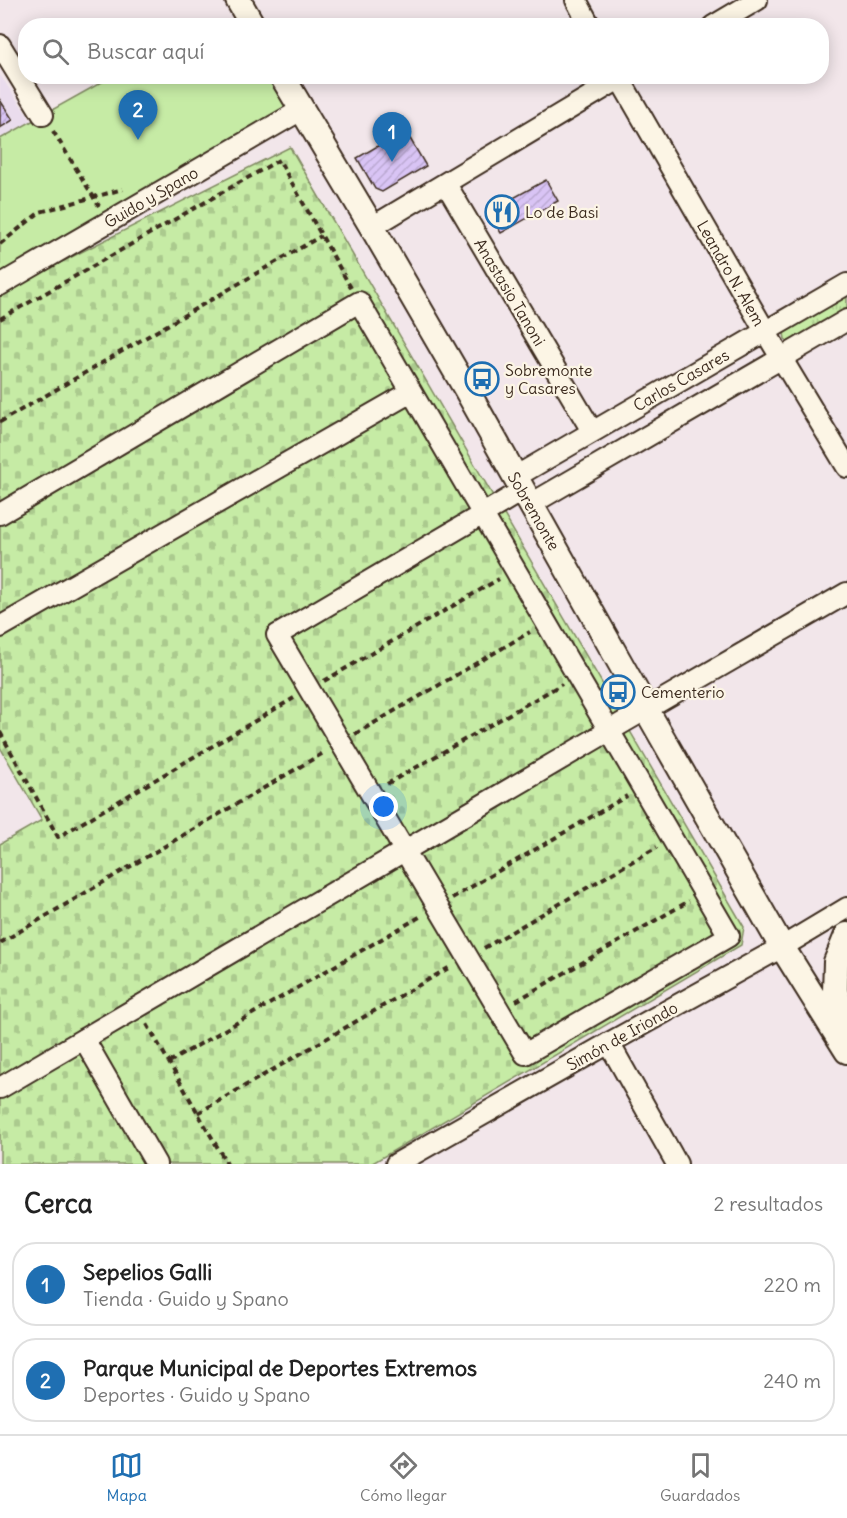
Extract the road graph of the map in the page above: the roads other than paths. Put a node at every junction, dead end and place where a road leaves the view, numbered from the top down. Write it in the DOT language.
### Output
graph roads {
  1 [pos="238,0"];
  2 [pos="576,0"];
  3 [pos="757,0"];
  4 [pos="248,18"];
  5 [pos="586,18"];
  6 [pos="727,18"];
  7 [pos="0,45"];
  8 [pos="18,74"];
  9 [pos="24,84"];
  10 [pos="286,84"];
  11 [pos="609,84"];
  12 [pos="624,84"];
  13 [pos="301,110"];
  14 [pos="43,115"];
  15 [pos="446,184"];
  16 [pos="372,227"];
  17 [pos="847,284"];
  18 [pos="0,285"];
  19 [pos="847,320"];
  20 [pos="765,331"];
  21 [pos="781,358"];
  22 [pos="411,392"];
  23 [pos="592,431"];
  24 [pos="847,467"];
  25 [pos="523,491"];
  26 [pos="0,514"];
  27 [pos="483,514"];
  28 [pos="847,593"];
  29 [pos="0,627"];
  30 [pos="646,710"];
  31 [pos="609,731"];
  32 [pos="405,851"];
  33 [pos="847,908"];
  34 [pos="847,935"];
  35 [pos="782,947"];
  36 [pos="847,1027"];
  37 [pos="84,1039"];
  38 [pos="609,1043"];
  39 [pos="847,1051"];
  40 [pos="0,1088"];
  41 [pos="156,1164"];
  42 [pos="396,1164"];
  43 [pos="677,1164"];
  1 -- 4 [label="main road"];
  2 -- 5 [label="street"];
  3 -- 6 [label="street"];
  7 -- 8 [label="street"];
  9 -- 14 [label="street"];
  10 -- 13 [label="main road, Sobremonte"];
  11 -- 15 [label="street"];
  12 -- 20 [label="street, Leandro N. Alem"];
  13 -- 16 [label="main road, Sobremonte"];
  13 -- 18 [label="street, Guido y Spano"];
  15 -- 16 [label="street"];
  15 -- 23 [label="street, Anastasio Tanoni"];
  16 -- 25 [label="main road, Sobremonte"];
  17 -- 20 [label="street, Carlos Casares"];
  19 -- 21 [label="street, Carlos Casares"];
  20 -- 21 [label="street, Leandro N. Alem"];
  20 -- 23 [label="street, Carlos Casares"];
  21 -- 24 [label="street, Leandro N. Alem"];
  21 -- 25 [label="street, Carlos Casares"];
  22 -- 26 [label="street"];
  22 -- 27 [label="street"];
  22 -- 29 [label="street"];
  23 -- 25 [label="street, Carlos Casares"];
  25 -- 27 [label="street"];
  25 -- 30 [label="main road, Sobremonte"];
  27 -- 31 [label="street"];
  27 -- 32 [label="street"];
  28 -- 30 [label="street"];
  30 -- 31 [label="street"];
  30 -- 35 [label="main road, Sobremonte"];
  31 -- 32 [label="street"];
  31 -- 32 [label="street"];
  32 -- 37 [label="street"];
  33 -- 35 [label="street, Simón de Iriondo"];
  34 -- 36 [label="main road"];
  35 -- 38 [label="street, Simón de Iriondo"];
  35 -- 39 [label="main road, Sobremonte"];
  37 -- 40 [label="street"];
  37 -- 41 [label="street"];
  38 -- 42 [label="street, Simón de Iriondo"];
  38 -- 43 [label="street"];
}
